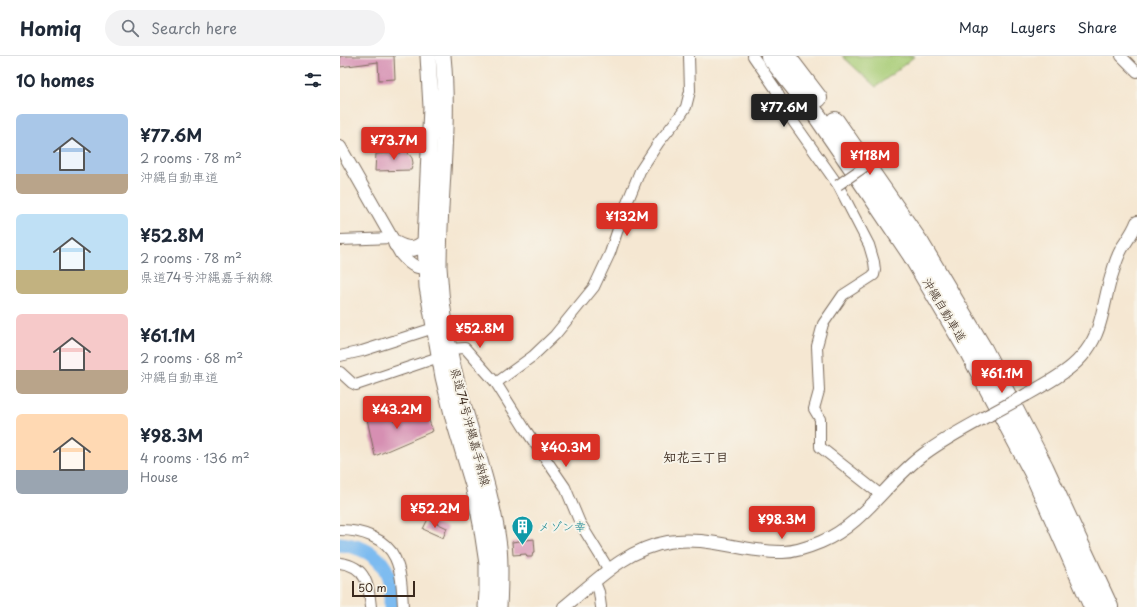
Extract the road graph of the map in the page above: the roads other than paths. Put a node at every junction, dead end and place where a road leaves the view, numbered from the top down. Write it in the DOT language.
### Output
graph roads {
  1 [pos="428,56"];
  2 [pos="442,56"];
  3 [pos="688,56"];
  4 [pos="753,56"];
  5 [pos="770,56"];
  6 [pos="786,56"];
  7 [pos="1121,56"];
  8 [pos="1137,72"];
  9 [pos="340,147"];
  10 [pos="890,149"];
  11 [pos="838,185"];
  12 [pos="1137,222"];
  13 [pos="340,240"];
  14 [pos="394,241"];
  15 [pos="425,242"];
  16 [pos="432,268"];
  17 [pos="434,328"];
  18 [pos="444,353"];
  19 [pos="340,356"];
  20 [pos="340,372"];
  21 [pos="496,383"];
  22 [pos="881,495"];
  23 [pos="340,530"];
  24 [pos="340,562"];
  25 [pos="609,570"];
  26 [pos="595,582"];
  27 [pos="371,607"];
  28 [pos="403,607"];
  29 [pos="486,607"];
  30 [pos="499,607"];
  31 [pos="564,607"];
  32 [pos="601,607"];
  33 [pos="1093,607"];
  34 [pos="1109,607"];
  1 -- 15 [label="main road, 県道74号沖縄嘉手納線"];
  2 -- 16 [label="main road, 県道74号沖縄嘉手納線"];
  3 -- 21 [label="street"];
  4 -- 11 [label="street"];
  5 -- 33 [label="highway, 沖縄自動車道"];
  6 -- 34 [label="highway, 沖縄自動車道"];
  7 -- 8 [label="street"];
  9 -- 14 [label="street"];
  10 -- 11 [label="street, bridge"];
  11 -- 22 [label="street"];
  12 -- 22 [label="street, bridge"];
  13 -- 14 [label="street"];
  14 -- 15 [label="main road"];
  14 -- 16 [label="street"];
  15 -- 16 [label="main road, 県道74号沖縄嘉手納線"];
  16 -- 17 [label="main road, 県道74号沖縄嘉手納線"];
  16 -- 18 [label="main road, 県道74号沖縄嘉手納線"];
  17 -- 18 [label="main road, 県道74号沖縄嘉手納線"];
  17 -- 19 [label="street"];
  18 -- 20 [label="street"];
  18 -- 21 [label="street"];
  18 -- 29 [label="main road, 県道74号沖縄嘉手納線"];
  18 -- 30 [label="main road, 県道74号沖縄嘉手納線"];
  21 -- 25 [label="street"];
  22 -- 25 [label="street"];
  23 -- 28 [label="street"];
  24 -- 27 [label="street"];
  25 -- 26 [label="street"];
  26 -- 31 [label="street"];
  26 -- 32 [label="street"];
}
